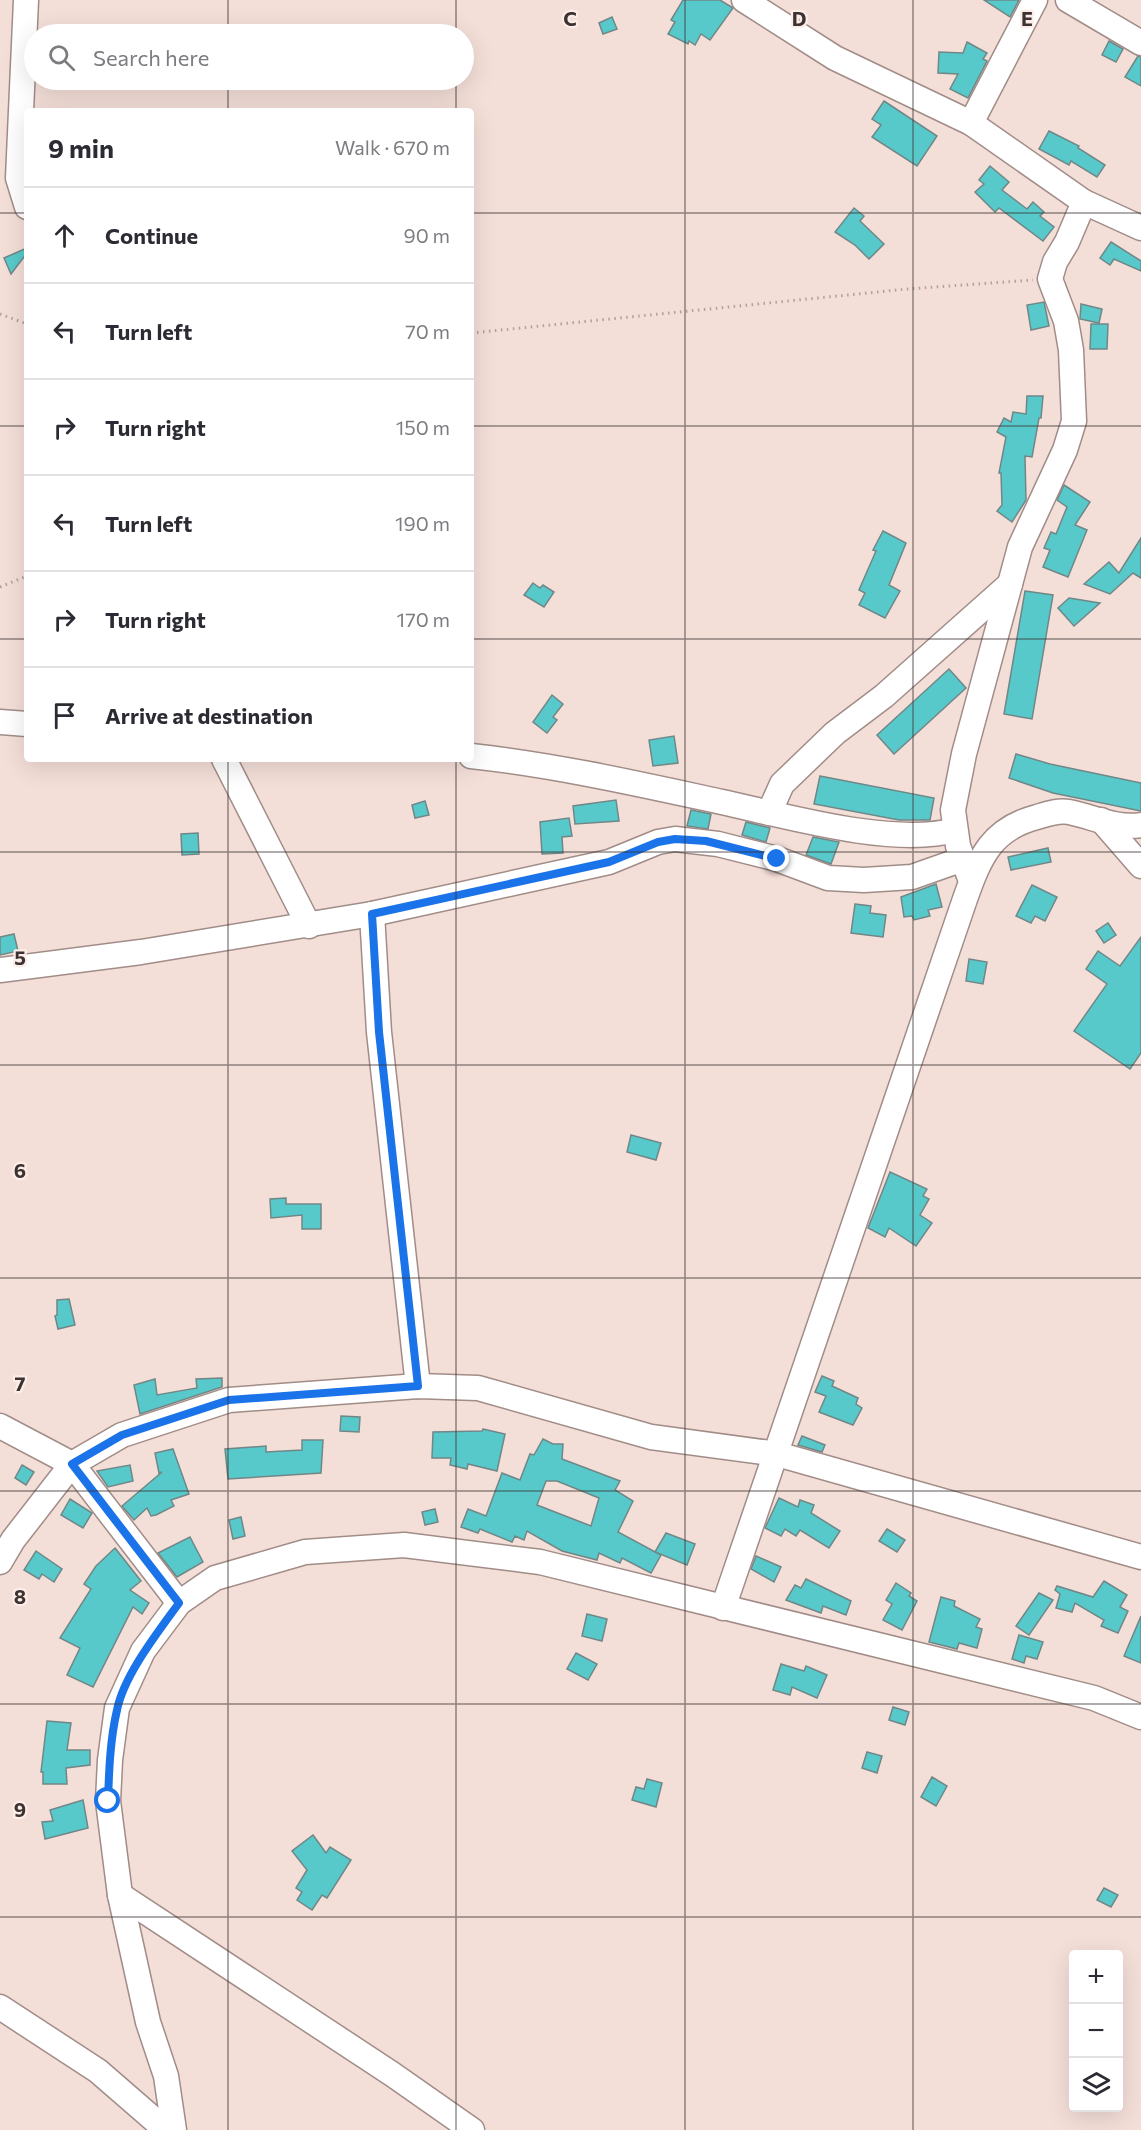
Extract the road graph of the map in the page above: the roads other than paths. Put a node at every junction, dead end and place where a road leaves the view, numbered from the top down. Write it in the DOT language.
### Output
graph roads {
  1 [pos="26,0"];
  2 [pos="744,0"];
  3 [pos="1035,0"];
  4 [pos="1068,0"];
  5 [pos="25,24"];
  6 [pos="1141,43"];
  7 [pos="24,44"];
  8 [pos="971,123"];
  9 [pos="24,197"];
  10 [pos="1084,202"];
  11 [pos="1141,228"];
  12 [pos="1010,584"];
  13 [pos="0,722"];
  14 [pos="24,724"];
  15 [pos="474,756"];
  16 [pos="226,762"];
  17 [pos="769,813"];
  18 [pos="1101,820"];
  19 [pos="1141,825"];
  20 [pos="955,830"];
  21 [pos="1141,866"];
  22 [pos="967,870"];
  23 [pos="372,914"];
  24 [pos="309,926"];
  25 [pos="0,970"];
  26 [pos="418,1386"];
  27 [pos="0,1425"];
  28 [pos="777,1454"];
  29 [pos="72,1464"];
  30 [pos="1141,1557"];
  31 [pos="0,1562"];
  32 [pos="179,1603"];
  33 [pos="723,1608"];
  34 [pos="1137,1711"];
  35 [pos="120,1895"];
  36 [pos="0,2007"];
  37 [pos="166,2130"];
  38 [pos="174,2130"];
  39 [pos="472,2130"];
  1 -- 5 [label="street"];
  2 -- 8 [label="street"];
  3 -- 8 [label="street"];
  4 -- 6 [label="street"];
  7 -- 9 [label="street"];
  8 -- 10 [label="street"];
  10 -- 11 [label="street"];
  10 -- 12 [label="street"];
  12 -- 17 [label="street"];
  12 -- 20 [label="street"];
  13 -- 14 [label="street"];
  15 -- 17 [label="street"];
  16 -- 24 [label="street"];
  17 -- 20 [label="street"];
  18 -- 19 [label="street"];
  18 -- 21 [label="street"];
  18 -- 22 [label="street"];
  20 -- 22 [label="street"];
  22 -- 23 [label="street"];
  22 -- 28 [label="street"];
  23 -- 24 [label="street"];
  23 -- 26 [label="street"];
  24 -- 25 [label="street"];
  26 -- 28 [label="street"];
  26 -- 29 [label="street"];
  27 -- 29 [label="street"];
  28 -- 30 [label="street"];
  28 -- 33 [label="street"];
  29 -- 31 [label="street"];
  29 -- 32 [label="street"];
  32 -- 33 [label="street"];
  32 -- 35 [label="street"];
  33 -- 34 [label="street"];
  35 -- 38 [label="street"];
  35 -- 39 [label="street"];
  36 -- 37 [label="street"];
}
